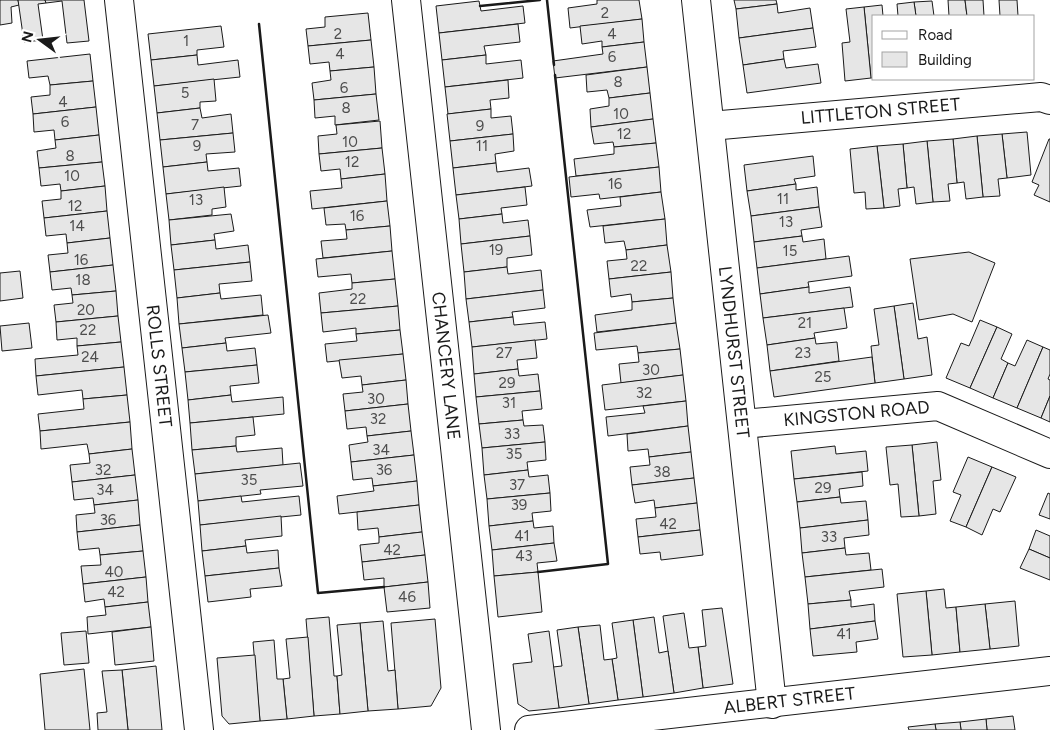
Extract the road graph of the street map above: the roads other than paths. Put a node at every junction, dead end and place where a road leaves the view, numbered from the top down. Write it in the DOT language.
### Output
graph roads {
  1 [pos="119,0"];
  2 [pos="406,0"];
  3 [pos="696,0"];
  4 [pos="1050,100"];
  5 [pos="710,126"];
  6 [pos="743,424"];
  7 [pos="1050,454"];
  8 [pos="1050,671"];
  9 [pos="772,704"];
  10 [pos="199,730"];
  11 [pos="486,730"];
  12 [pos="529,730"];
  1 -- 10 [label="street, ROLLS STREET"];
  2 -- 11 [label="street, CHANCERY LANE"];
  3 -- 5 [label="street, LYNDHURST STREET"];
  4 -- 5 [label="street, LITTLETON STREET"];
  5 -- 6 [label="street, LYNDHURST STREET"];
  6 -- 7 [label="street, KINGSTON ROAD"];
  6 -- 9 [label="street, LYNDHURST STREET"];
  8 -- 9 [label="street, ALBERT STREET"];
  9 -- 12 [label="street, ALBERT STREET"];
}
